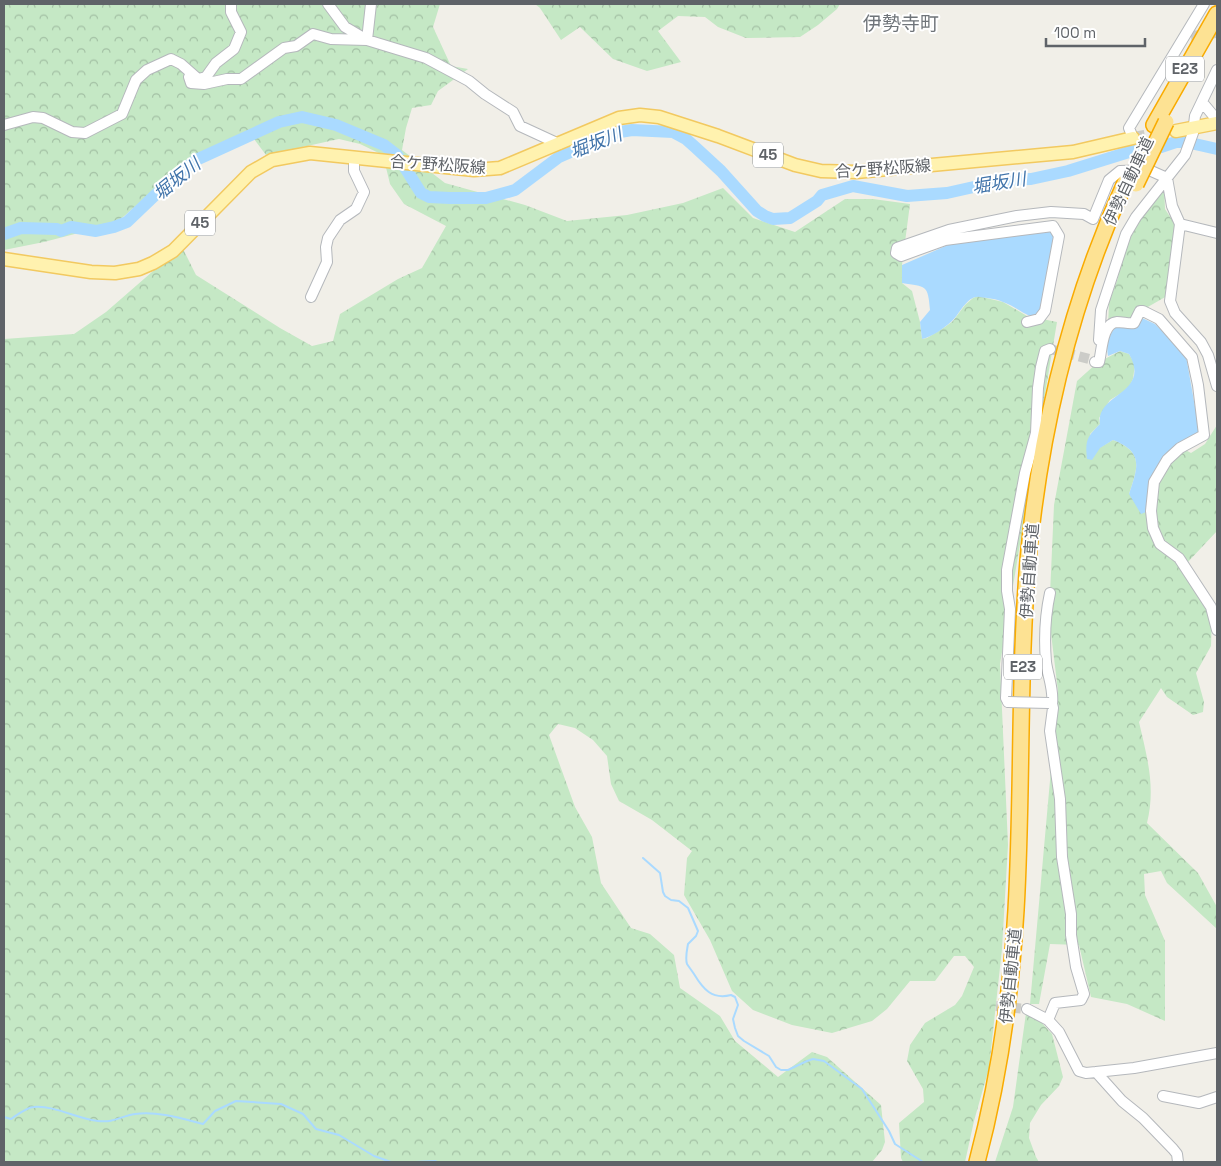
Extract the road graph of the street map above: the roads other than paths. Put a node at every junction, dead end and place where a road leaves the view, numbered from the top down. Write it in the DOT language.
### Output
graph roads {
  1 [pos="232,4"];
  2 [pos="328,4"];
  3 [pos="371,4"];
  4 [pos="1204,4"];
  5 [pos="1217,14"];
  6 [pos="1217,34"];
  7 [pos="366,40"];
  8 [pos="1217,70"];
  9 [pos="198,78"];
  10 [pos="1202,102"];
  11 [pos="1217,122"];
  12 [pos="4,125"];
  13 [pos="1165,126"];
  14 [pos="1192,127"];
  15 [pos="1133,138"];
  16 [pos="559,144"];
  17 [pos="354,157"];
  18 [pos="1167,178"];
  19 [pos="1131,183"];
  20 [pos="1180,224"];
  21 [pos="1217,233"];
  22 [pos="4,259"];
  23 [pos="312,297"];
  24 [pos="1027,322"];
  25 [pos="1050,349"];
  26 [pos="1217,386"];
  27 [pos="1050,593"];
  28 [pos="1217,630"];
  29 [pos="1050,703"];
  30 [pos="1027,1009"];
  31 [pos="1048,1020"];
  32 [pos="1217,1053"];
  33 [pos="1096,1072"];
  34 [pos="1163,1096"];
  35 [pos="1217,1096"];
  36 [pos="977,1162"];
  37 [pos="988,1162"];
  38 [pos="1178,1162"];
  1 -- 9 [label="street"];
  2 -- 7 [label="street"];
  3 -- 7 [label="street"];
  4 -- 15 [label="street"];
  5 -- 13 [label="highway, 伊勢自動車道 / E23"];
  6 -- 13 [label="highway, 伊勢自動車道 / E23"];
  7 -- 9 [label="street"];
  7 -- 16 [label="street"];
  8 -- 10 [label="street"];
  9 -- 12 [label="street"];
  10 -- 11 [label="street"];
  10 -- 14 [label="street"];
  11 -- 14 [label="main road"];
  13 -- 14 [label="main road"];
  13 -- 19 [label="highway, 伊勢自動車道 / E23, bridge"];
  14 -- 18 [label="street"];
  15 -- 16 [label="main road, 合ケ野松阪線 / 45"];
  16 -- 17 [label="main road, 合ケ野松阪線 / 45"];
  17 -- 22 [label="main road, 合ケ野松阪線 / 45"];
  17 -- 23 [label="street"];
  18 -- 20 [label="street"];
  18 -- 24 [label="street"];
  18 -- 28 [label="street"];
  19 -- 36 [label="highway, 伊勢自動車道 / E23"];
  19 -- 37 [label="highway, 伊勢自動車道 / E23"];
  20 -- 21 [label="street"];
  20 -- 26 [label="street"];
  25 -- 29 [label="street, bridge"];
  27 -- 29 [label="street"];
  29 -- 31 [label="street"];
  30 -- 31 [label="street"];
  31 -- 33 [label="street"];
  32 -- 33 [label="street"];
  33 -- 38 [label="street"];
  34 -- 35 [label="street"];
}
